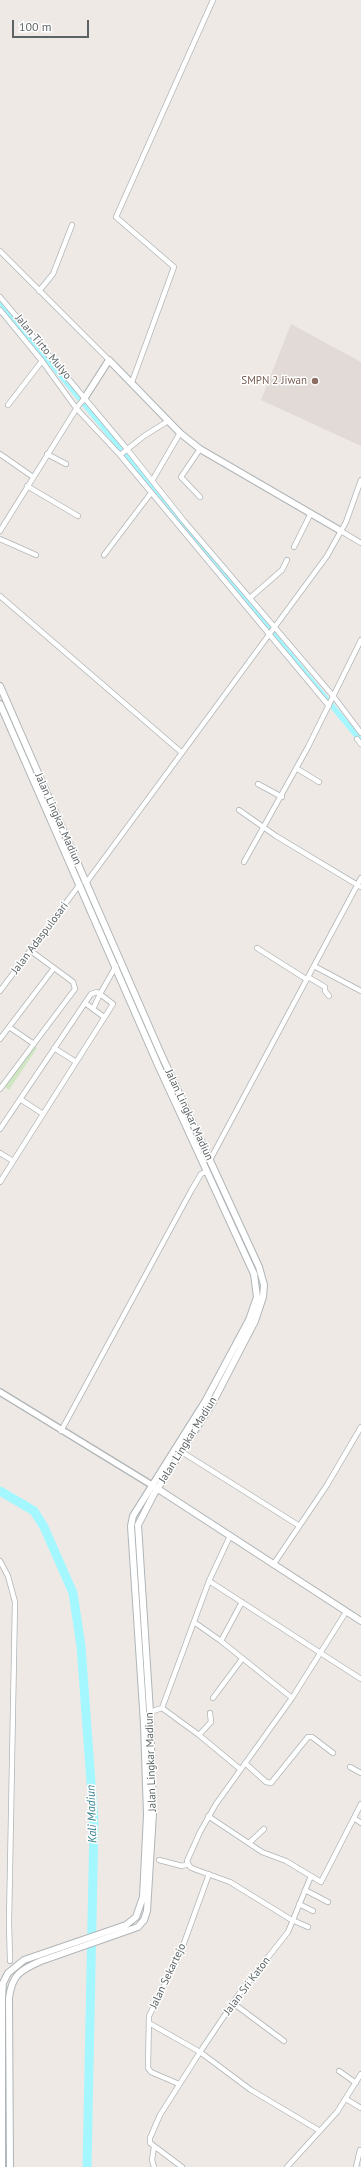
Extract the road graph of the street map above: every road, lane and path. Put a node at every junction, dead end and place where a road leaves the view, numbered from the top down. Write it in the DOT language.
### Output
graph roads {
  1 [pos="213,0"];
  2 [pos="72,225"];
  3 [pos="0,252"];
  4 [pos="39,291"];
  5 [pos="0,297"];
  6 [pos="0,310"];
  7 [pos="109,360"];
  8 [pos="42,362"];
  9 [pos="132,382"];
  10 [pos="85,398"];
  11 [pos="8,405"];
  12 [pos="77,407"];
  13 [pos="168,421"];
  14 [pos="180,433"];
  15 [pos="200,449"];
  16 [pos="127,450"];
  17 [pos="0,454"];
  18 [pos="48,454"];
  19 [pos="121,454"];
  20 [pos="66,464"];
  21 [pos="33,477"];
  22 [pos="361,480"];
  23 [pos="152,481"];
  24 [pos="27,486"];
  25 [pos="151,492"];
  26 [pos="200,497"];
  27 [pos="310,515"];
  28 [pos="78,516"];
  29 [pos="0,531"];
  30 [pos="341,531"];
  31 [pos="0,539"];
  32 [pos="361,543"];
  33 [pos="294,547"];
  34 [pos="36,555"];
  35 [pos="104,555"];
  36 [pos="288,560"];
  37 [pos="0,596"];
  38 [pos="250,598"];
  39 [pos="275,628"];
  40 [pos="270,634"];
  41 [pos="361,640"];
  42 [pos="0,686"];
  43 [pos="334,698"];
  44 [pos="0,704"];
  45 [pos="330,706"];
  46 [pos="361,732"];
  47 [pos="357,739"];
  48 [pos="361,744"];
  49 [pos="181,752"];
  50 [pos="296,768"];
  51 [pos="319,782"];
  52 [pos="258,784"];
  53 [pos="282,797"];
  54 [pos="239,810"];
  55 [pos="265,827"];
  56 [pos="244,862"];
  57 [pos="361,878"];
  58 [pos="83,884"];
  59 [pos="359,886"];
  60 [pos="257,948"];
  61 [pos="31,951"];
  62 [pos="116,966"];
  63 [pos="314,966"];
  64 [pos="54,968"];
  65 [pos="307,978"];
  66 [pos="361,990"];
  67 [pos="0,991"];
  68 [pos="100,994"];
  69 [pos="329,996"];
  70 [pos="85,1003"];
  71 [pos="93,1009"];
  72 [pos="104,1017"];
  73 [pos="9,1027"];
  74 [pos="0,1039"];
  75 [pos="34,1044"];
  76 [pos="54,1048"];
  77 [pos="76,1062"];
  78 [pos="172,1079"];
  79 [pos="166,1083"];
  80 [pos="0,1089"];
  81 [pos="20,1099"];
  82 [pos="43,1114"];
  83 [pos="0,1129"];
  84 [pos="0,1153"];
  85 [pos="210,1160"];
  86 [pos="13,1161"];
  87 [pos="207,1171"];
  88 [pos="0,1182"];
  89 [pos="0,1392"];
  90 [pos="361,1427"];
  91 [pos="62,1431"];
  92 [pos="182,1452"];
  93 [pos="155,1488"];
  94 [pos="298,1526"];
  95 [pos="230,1536"];
  96 [pos="0,1561"];
  97 [pos="273,1565"];
  98 [pos="209,1581"];
  99 [pos="242,1602"];
  100 [pos="346,1612"];
  101 [pos="361,1621"];
  102 [pos="194,1622"];
  103 [pos="221,1641"];
  104 [pos="321,1653"];
  105 [pos="242,1659"];
  106 [pos="361,1679"];
  107 [pos="213,1698"];
  108 [pos="292,1698"];
  109 [pos="162,1708"];
  110 [pos="150,1712"];
  111 [pos="210,1713"];
  112 [pos="147,1733"];
  113 [pos="199,1735"];
  114 [pos="333,1752"];
  115 [pos="245,1763"];
  116 [pos="350,1767"];
  117 [pos="240,1769"];
  118 [pos="361,1773"];
  119 [pos="361,1804"];
  120 [pos="208,1816"];
  121 [pos="354,1818"];
  122 [pos="361,1823"];
  123 [pos="264,1829"];
  124 [pos="249,1843"];
  125 [pos="159,1860"];
  126 [pos="188,1864"];
  127 [pos="209,1874"];
  128 [pos="311,1876"];
  129 [pos="305,1890"];
  130 [pos="328,1902"];
  131 [pos="299,1904"];
  132 [pos="313,1911"];
  133 [pos="292,1920"];
  134 [pos="308,1927"];
  135 [pos="40,1958"];
  136 [pos="10,1961"];
  137 [pos="233,2003"];
  138 [pos="148,2023"];
  139 [pos="284,2041"];
  140 [pos="200,2052"];
  141 [pos="339,2071"];
  142 [pos="361,2074"];
  143 [pos="356,2083"];
  144 [pos="180,2084"];
  145 [pos="346,2099"];
  146 [pos="361,2108"];
  147 [pos="320,2131"];
  148 [pos="154,2147"];
  149 [pos="360,2150"];
  150 [pos="2,2167"];
  151 [pos="10,2167"];
  152 [pos="154,2167"];
  153 [pos="182,2167"];
  154 [pos="287,2167"];
  155 [pos="356,2167"];
  1 -- 9 [label="street"];
  2 -- 4 [label="street"];
  3 -- 4 [label="street"];
  4 -- 7 [label="street"];
  5 -- 10 [label="street, Jalan Tirto Mulyo"];
  6 -- 8 [label="street"];
  7 -- 9 [label="main road"];
  7 -- 10 [label="main road"];
  8 -- 11 [label="street"];
  8 -- 12 [label="street"];
  9 -- 13 [label="main road"];
  10 -- 12 [label="street"];
  10 -- 16 [label="street, Jalan Tirto Mulyo"];
  12 -- 18 [label="street"];
  12 -- 19 [label="street"];
  13 -- 14 [label="main road"];
  13 -- 16 [label="street"];
  14 -- 15 [label="main road"];
  14 -- 23 [label="street"];
  15 -- 26 [label="street"];
  15 -- 27 [label="main road"];
  16 -- 19 [label="street"];
  16 -- 23 [label="street, Jalan Tirto Mulyo"];
  17 -- 21 [label="street"];
  18 -- 20 [label="street"];
  18 -- 21 [label="street"];
  19 -- 25 [label="street"];
  21 -- 24 [label="street"];
  22 -- 30 [label="street, Jalan Adaspulosari"];
  23 -- 38 [label="street, Jalan Tirto Mulyo"];
  24 -- 28 [label="street"];
  24 -- 29 [label="street"];
  25 -- 35 [label="street"];
  25 -- 40 [label="street"];
  27 -- 30 [label="main road"];
  27 -- 33 [label="street"];
  30 -- 32 [label="street"];
  30 -- 39 [label="street, Jalan Adaspulosari"];
  31 -- 34 [label="street"];
  36 -- 38 [label="street"];
  37 -- 49 [label="street"];
  38 -- 39 [label="street, Jalan Tirto Mulyo"];
  39 -- 40 [label="street, Jalan Adaspulosari"];
  39 -- 43 [label="street, Jalan Tirto Mulyo"];
  40 -- 45 [label="street"];
  40 -- 49 [label="street, Jalan Adaspulosari"];
  41 -- 43 [label="street"];
  42 -- 58 [label="main road, Jalan Lingkar Madiun"];
  43 -- 45 [label="street"];
  43 -- 46 [label="street, Jalan Tirto Mulyo"];
  44 -- 58 [label="main road, Jalan Lingkar Madiun"];
  45 -- 50 [label="street"];
  47 -- 48 [label="street"];
  49 -- 58 [label="street, Jalan Adaspulosari"];
  50 -- 51 [label="street"];
  50 -- 53 [label="street"];
  52 -- 53 [label="street"];
  53 -- 55 [label="street"];
  54 -- 55 [label="street"];
  55 -- 56 [label="street"];
  55 -- 59 [label="street"];
  57 -- 59 [label="street"];
  58 -- 61 [label="street, Jalan Adaspulosari"];
  58 -- 62 [label="main road, Jalan Lingkar Madiun"];
  58 -- 78 [label="main road, Jalan Lingkar Madiun"];
  59 -- 63 [label="street"];
  60 -- 65 [label="street"];
  61 -- 64 [label="street"];
  61 -- 67 [label="street, Jalan Adaspulosari"];
  62 -- 68 [label="street"];
  62 -- 79 [label="main road, Jalan Lingkar Madiun"];
  63 -- 65 [label="street"];
  63 -- 66 [label="street"];
  64 -- 73 [label="street"];
  64 -- 75 [label="street"];
  65 -- 69 [label="street"];
  65 -- 85 [label="street"];
  68 -- 70 [label="street"];
  68 -- 71 [label="street"];
  68 -- 72 [label="street"];
  70 -- 71 [label="street"];
  70 -- 76 [label="street"];
  71 -- 72 [label="street"];
  72 -- 77 [label="street"];
  73 -- 74 [label="street"];
  73 -- 75 [label="street"];
  75 -- 80 [label="street"];
  76 -- 77 [label="street"];
  76 -- 81 [label="street"];
  77 -- 82 [label="street"];
  78 -- 79 [label="main road"];
  78 -- 85 [label="main road, Jalan Lingkar Madiun"];
  79 -- 87 [label="main road, Jalan Lingkar Madiun"];
  81 -- 82 [label="street"];
  81 -- 83 [label="street"];
  82 -- 86 [label="street"];
  84 -- 86 [label="street"];
  85 -- 92 [label="main road, Jalan Lingkar Madiun"];
  86 -- 88 [label="street"];
  87 -- 91 [label="street"];
  87 -- 93 [label="main road, Jalan Lingkar Madiun"];
  89 -- 91 [label="street"];
  90 -- 94 [label="street"];
  91 -- 93 [label="street"];
  92 -- 93 [label="main road, Jalan Lingkar Madiun"];
  92 -- 94 [label="street"];
  93 -- 95 [label="main road"];
  93 -- 110 [label="main road, Jalan Lingkar Madiun"];
  93 -- 112 [label="main road, Jalan Lingkar Madiun"];
  94 -- 97 [label="street"];
  95 -- 97 [label="main road"];
  95 -- 98 [label="street"];
  96 -- 136 [label="street"];
  97 -- 100 [label="main road"];
  98 -- 99 [label="street"];
  98 -- 102 [label="street"];
  99 -- 103 [label="street"];
  99 -- 104 [label="street"];
  100 -- 101 [label="main road"];
  100 -- 104 [label="street"];
  102 -- 103 [label="street"];
  102 -- 109 [label="street"];
  103 -- 105 [label="street"];
  104 -- 106 [label="street"];
  104 -- 108 [label="street"];
  105 -- 107 [label="street"];
  105 -- 108 [label="street"];
  108 -- 115 [label="street"];
  109 -- 110 [label="street"];
  109 -- 113 [label="street"];
  110 -- 112 [label="main road, Jalan Lingkar Madiun"];
  111 -- 113 [label="street"];
  112 -- 135 [label="main road, Jalan Lingkar Madiun"];
  112 -- 135 [label="main road, Jalan Lingkar Madiun"];
  113 -- 117 [label="street"];
  114 -- 115 [label="street"];
  115 -- 117 [label="street"];
  116 -- 118 [label="street"];
  117 -- 120 [label="street"];
  119 -- 121 [label="street"];
  120 -- 124 [label="street"];
  120 -- 126 [label="street"];
  121 -- 122 [label="street"];
  121 -- 128 [label="street"];
  123 -- 124 [label="street"];
  124 -- 128 [label="street"];
  125 -- 126 [label="street"];
  126 -- 127 [label="street"];
  127 -- 133 [label="street"];
  127 -- 138 [label="street, Jalan Sekartejo"];
  128 -- 129 [label="street, Jalan Sri Katon"];
  129 -- 130 [label="street"];
  129 -- 131 [label="street, Jalan Sri Katon"];
  131 -- 132 [label="street"];
  131 -- 133 [label="street, Jalan Sri Katon"];
  133 -- 134 [label="street"];
  133 -- 137 [label="street, Jalan Sri Katon"];
  135 -- 150 [label="main road, Jalan Lingkar Madiun"];
  135 -- 151 [label="main road, Jalan Lingkar Madiun"];
  137 -- 139 [label="street"];
  137 -- 140 [label="street, Jalan Sri Katon"];
  138 -- 140 [label="street, Jalan Sekartejo"];
  138 -- 144 [label="street"];
  140 -- 144 [label="street, Jalan Sri Katon"];
  140 -- 147 [label="street, Jalan Sekartejo"];
  141 -- 143 [label="street"];
  142 -- 143 [label="street"];
  143 -- 145 [label="street"];
  144 -- 148 [label="street, Jalan Sri Katon"];
  145 -- 146 [label="street"];
  145 -- 147 [label="street"];
  147 -- 154 [label="street"];
  148 -- 152 [label="street"];
  148 -- 153 [label="street"];
  149 -- 155 [label="street"];
}
